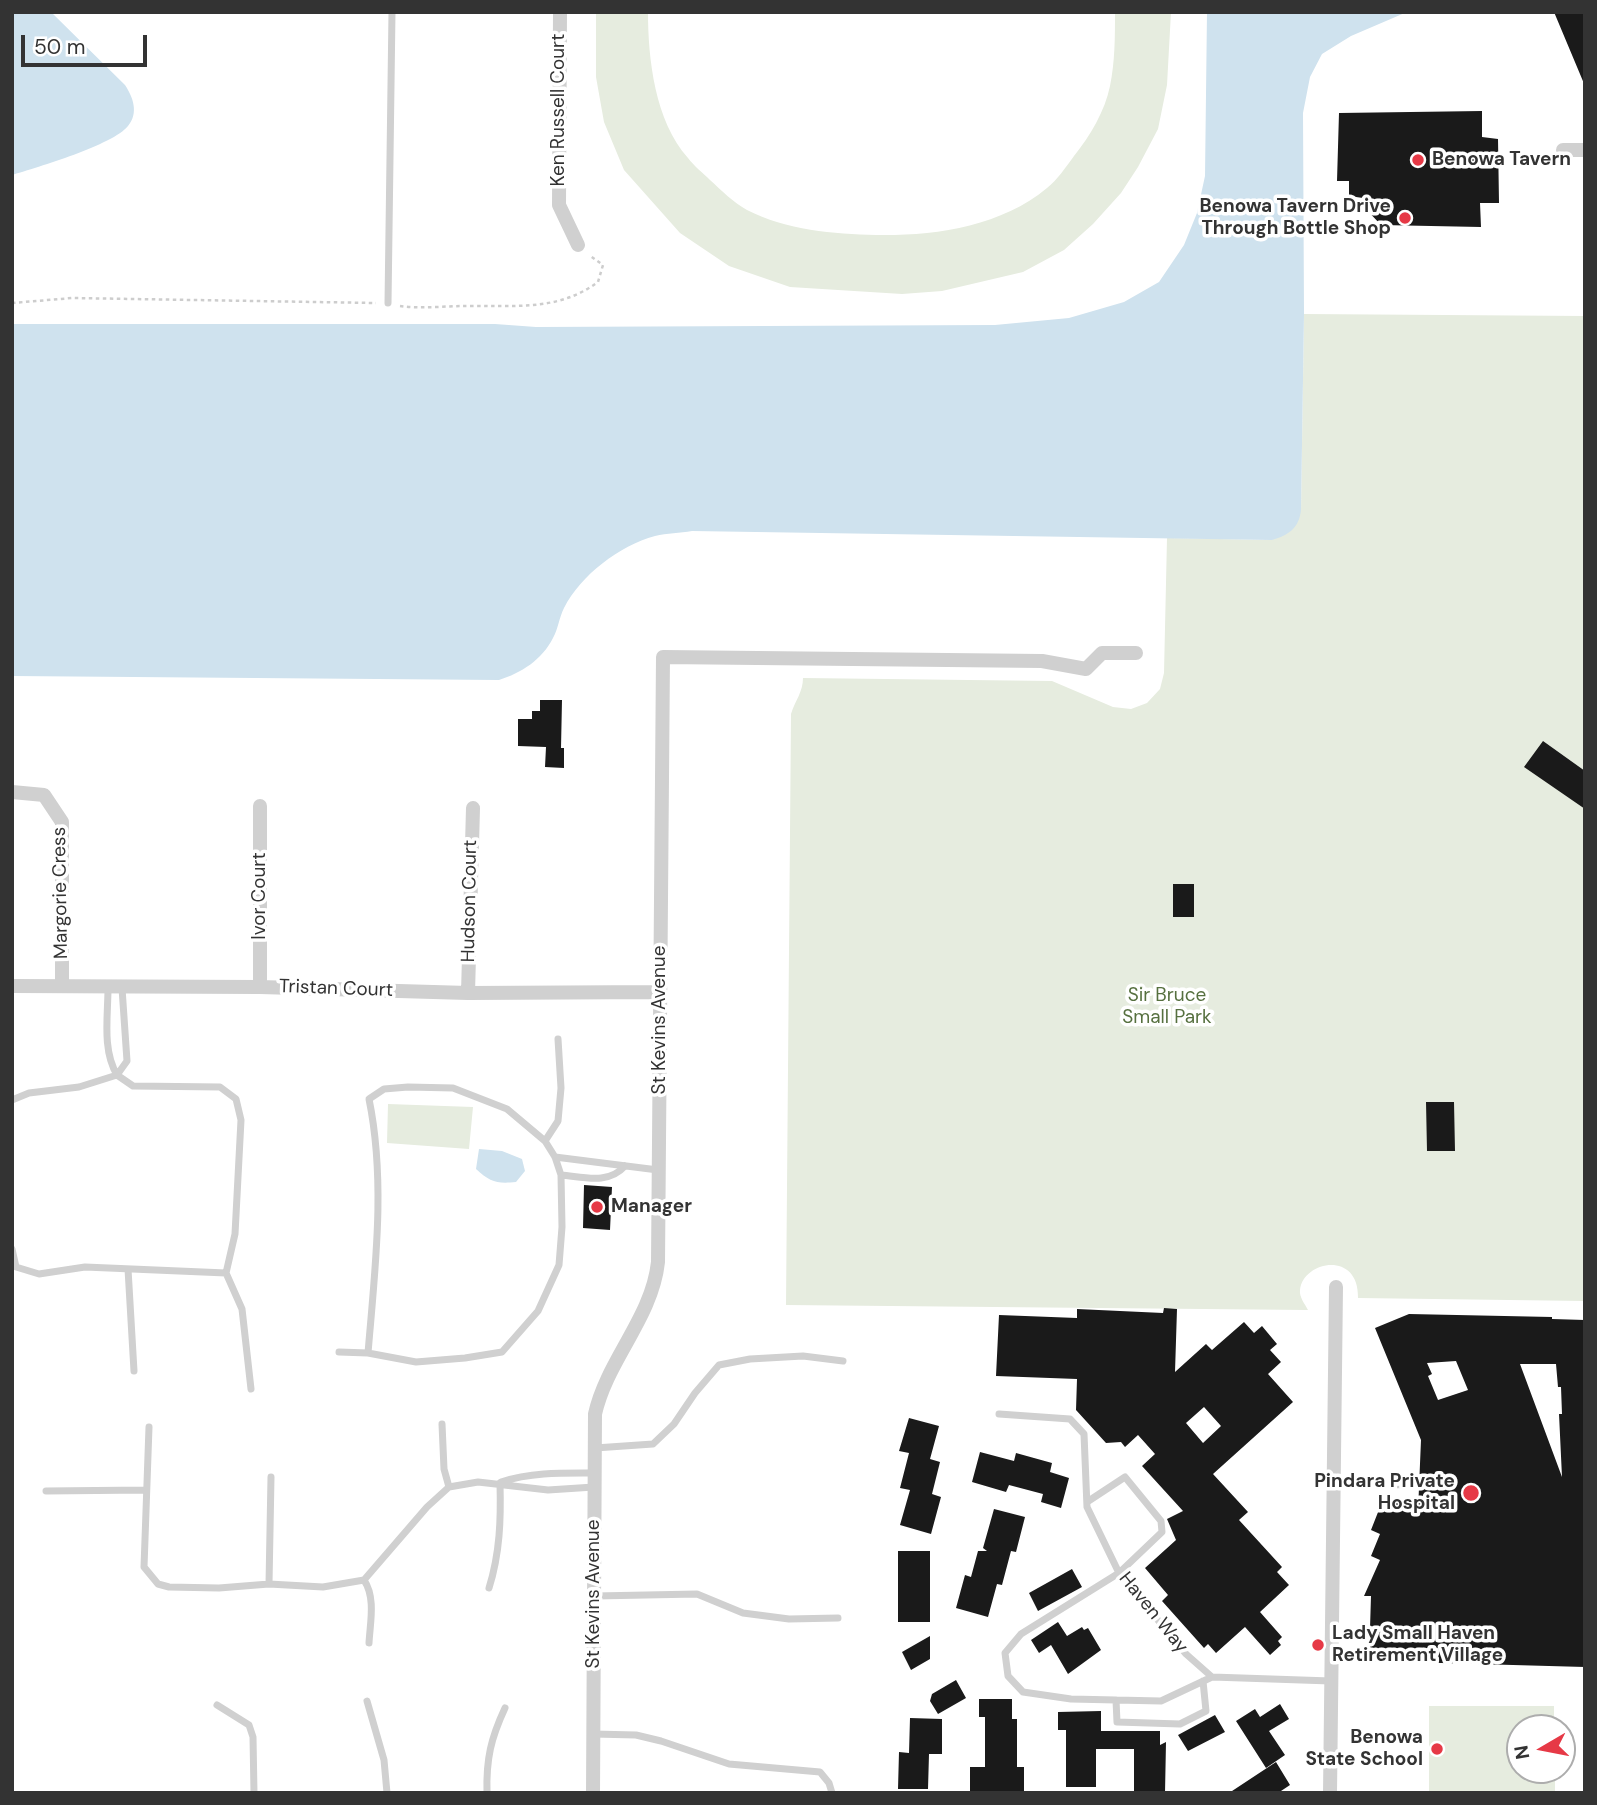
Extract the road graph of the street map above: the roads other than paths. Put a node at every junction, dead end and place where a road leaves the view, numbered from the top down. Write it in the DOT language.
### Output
graph roads {
  1 [pos="392,12"];
  2 [pos="560,12"];
  3 [pos="1563,150"];
  4 [pos="1585,150"];
  5 [pos="578,246"];
  6 [pos="388,303"];
  7 [pos="1136,653"];
  8 [pos="12,792"];
  9 [pos="260,806"];
  10 [pos="473,808"];
  11 [pos="12,986"];
  12 [pos="62,986"];
  13 [pos="260,987"];
  14 [pos="115,988"];
  15 [pos="660,992"];
  16 [pos="468,993"];
  17 [pos="558,1039"];
  18 [pos="117,1075"];
  19 [pos="12,1100"];
  20 [pos="545,1141"];
  21 [pos="555,1157"];
  22 [pos="625,1166"];
  23 [pos="659,1170"];
  24 [pos="561,1175"];
  25 [pos="12,1249"];
  26 [pos="128,1269"];
  27 [pos="14,1270"];
  28 [pos="226,1273"];
  29 [pos="1336,1287"];
  30 [pos="339,1352"];
  31 [pos="368,1353"];
  32 [pos="843,1361"];
  33 [pos="134,1371"];
  34 [pos="251,1389"];
  35 [pos="999,1414"];
  36 [pos="442,1424"];
  37 [pos="149,1427"];
  38 [pos="595,1448"];
  39 [pos="271,1477"];
  40 [pos="595,1480"];
  41 [pos="500,1483"];
  42 [pos="449,1487"];
  43 [pos="146,1490"];
  44 [pos="46,1491"];
  45 [pos="1087,1502"];
  46 [pos="1119,1573"];
  47 [pos="364,1580"];
  48 [pos="269,1584"];
  49 [pos="489,1588"];
  50 [pos="594,1596"];
  51 [pos="838,1618"];
  52 [pos="369,1643"];
  53 [pos="1212,1677"];
  54 [pos="1203,1681"];
  55 [pos="1331,1681"];
  56 [pos="1116,1700"];
  57 [pos="367,1702"];
  58 [pos="217,1705"];
  59 [pos="505,1708"];
  60 [pos="593,1734"];
  61 [pos="254,1793"];
  62 [pos="387,1793"];
  63 [pos="487,1793"];
  64 [pos="593,1793"];
  65 [pos="832,1793"];
  66 [pos="1330,1793"];
  1 -- 6 [label="lane"];
  2 -- 5 [label="street, Ken Russell Court"];
  3 -- 4 [label="street"];
  7 -- 15 [label="street, St Kevins Avenue"];
  8 -- 12 [label="street, Margorie Cress"];
  9 -- 13 [label="street, Ivor Court"];
  10 -- 16 [label="street, Hudson Court"];
  11 -- 12 [label="street, Tristan Court"];
  12 -- 14 [label="street, Tristan Court"];
  13 -- 14 [label="street, Tristan Court"];
  13 -- 16 [label="street, Tristan Court"];
  14 -- 18 [label="lane"];
  14 -- 18 [label="lane"];
  15 -- 16 [label="street, Tristan Court"];
  15 -- 23 [label="street, St Kevins Avenue"];
  17 -- 20 [label="lane"];
  18 -- 19 [label="lane"];
  18 -- 28 [label="lane"];
  20 -- 21 [label="lane"];
  20 -- 31 [label="lane"];
  21 -- 22 [label="lane"];
  21 -- 24 [label="lane"];
  22 -- 23 [label="lane"];
  22 -- 24 [label="lane"];
  23 -- 38 [label="street, St Kevins Avenue"];
  24 -- 31 [label="lane"];
  25 -- 27 [label="lane"];
  26 -- 27 [label="lane"];
  26 -- 28 [label="lane"];
  26 -- 33 [label="lane"];
  28 -- 34 [label="lane"];
  29 -- 55 [label="street"];
  30 -- 31 [label="lane"];
  32 -- 38 [label="lane"];
  35 -- 45 [label="lane, Haven Way"];
  36 -- 42 [label="lane"];
  37 -- 43 [label="lane"];
  38 -- 40 [label="street, St Kevins Avenue"];
  39 -- 48 [label="lane"];
  40 -- 41 [label="lane"];
  40 -- 41 [label="lane"];
  40 -- 50 [label="street, St Kevins Avenue"];
  41 -- 42 [label="lane"];
  41 -- 49 [label="lane"];
  42 -- 47 [label="lane"];
  43 -- 44 [label="lane"];
  43 -- 48 [label="lane"];
  45 -- 46 [label="lane, Haven Way"];
  45 -- 46 [label="lane"];
  46 -- 53 [label="lane, Haven Way"];
  46 -- 56 [label="lane"];
  47 -- 48 [label="lane"];
  47 -- 52 [label="lane"];
  50 -- 51 [label="lane"];
  50 -- 60 [label="street, St Kevins Avenue"];
  53 -- 54 [label="lane"];
  53 -- 55 [label="lane"];
  54 -- 56 [label="lane"];
  54 -- 56 [label="lane"];
  55 -- 66 [label="street"];
  57 -- 62 [label="lane"];
  58 -- 61 [label="lane"];
  59 -- 63 [label="lane"];
  60 -- 64 [label="street, St Kevins Avenue"];
  60 -- 65 [label="lane"];
}
